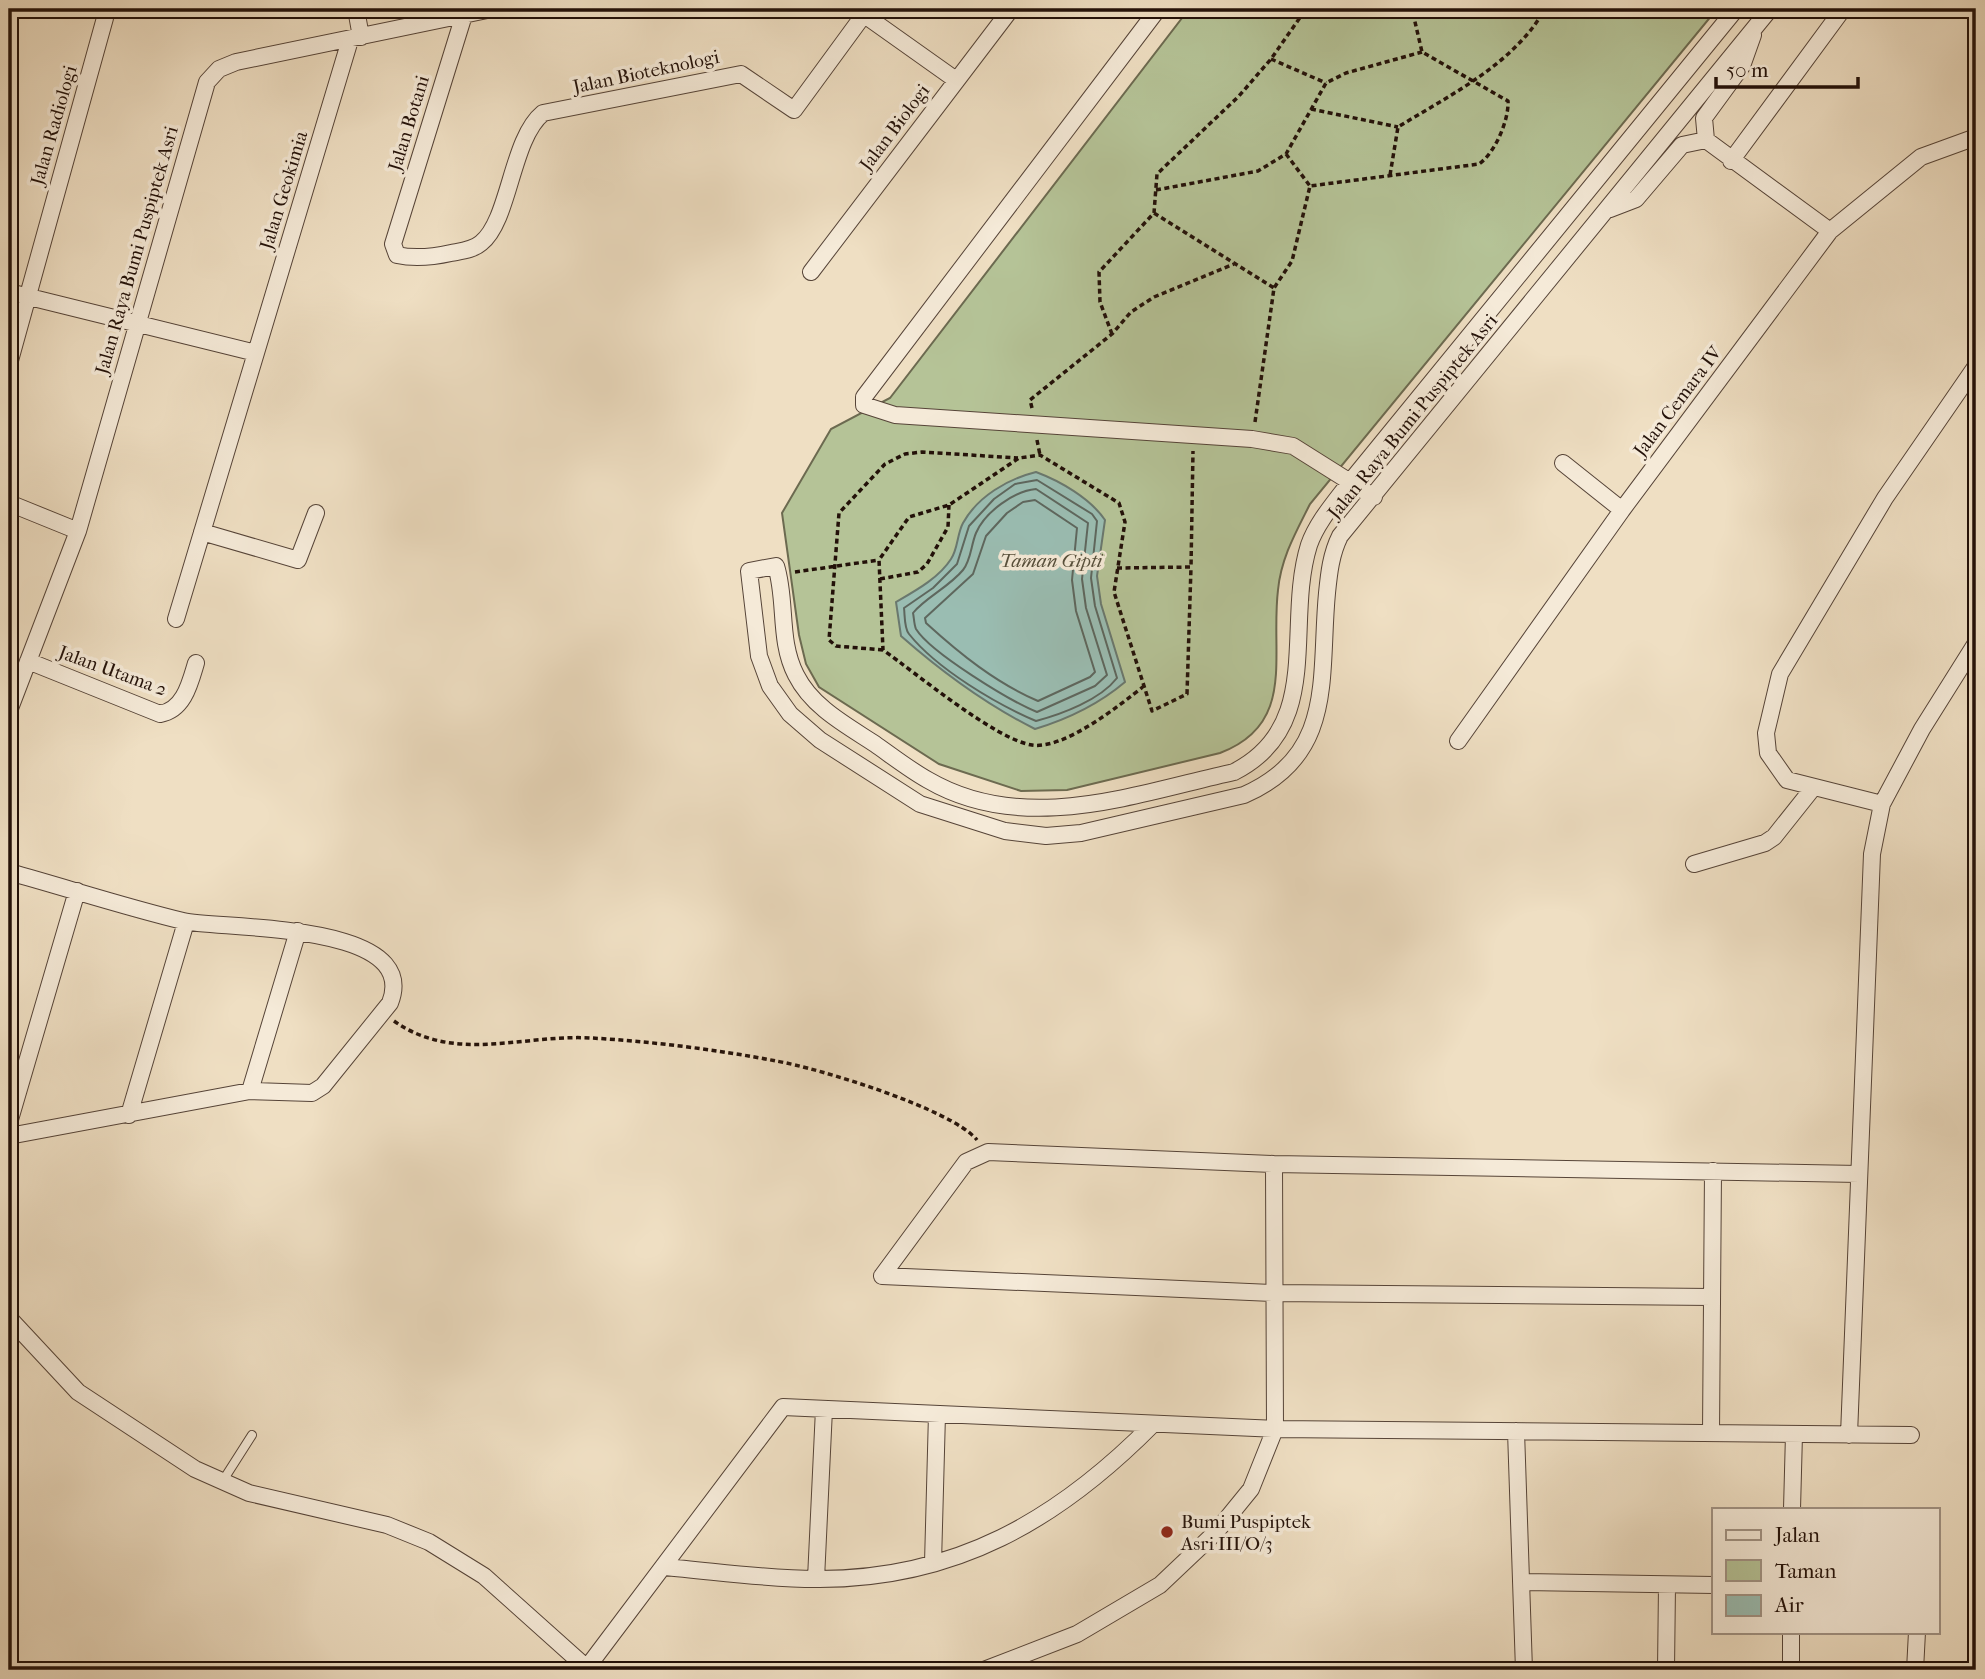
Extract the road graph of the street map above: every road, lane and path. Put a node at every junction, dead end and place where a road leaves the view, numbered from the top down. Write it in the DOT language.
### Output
graph roads {
  1 [pos="356,9"];
  2 [pos="492,9"];
  3 [pos="1011,9"];
  4 [pos="1158,9"];
  5 [pos="1306,9"];
  6 [pos="1412,9"];
  7 [pos="1545,9"];
  8 [pos="1736,9"];
  9 [pos="1770,9"];
  10 [pos="1843,9"];
  11 [pos="863,11"];
  12 [pos="464,15"];
  13 [pos="105,19"];
  14 [pos="1756,26"];
  15 [pos="356,38"];
  16 [pos="1422,52"];
  17 [pos="1271,59"];
  18 [pos="956,80"];
  19 [pos="1472,81"];
  20 [pos="1326,83"];
  21 [pos="1311,109"];
  22 [pos="1398,127"];
  23 [pos="1976,137"];
  24 [pos="1706,140"];
  25 [pos="1286,154"];
  26 [pos="1731,161"];
  27 [pos="1390,175"];
  28 [pos="1310,186"];
  29 [pos="1156,190"];
  30 [pos="1608,210"];
  31 [pos="1154,213"];
  32 [pos="1830,231"];
  33 [pos="393,244"];
  34 [pos="1234,264"];
  35 [pos="811,272"];
  36 [pos="1274,288"];
  37 [pos="9,292"];
  38 [pos="27,296"];
  39 [pos="137,323"];
  40 [pos="1112,334"];
  41 [pos="256,353"];
  42 [pos="9,364"];
  43 [pos="1976,366"];
  44 [pos="1034,424"];
  45 [pos="1194,435"];
  46 [pos="1252,439"];
  47 [pos="1040,455"];
  48 [pos="1019,458"];
  49 [pos="1563,463"];
  50 [pos="1350,482"];
  51 [pos="1374,497"];
  52 [pos="9,503"];
  53 [pos="948,505"];
  54 [pos="1622,510"];
  55 [pos="316,513"];
  56 [pos="78,531"];
  57 [pos="202,532"];
  58 [pos="879,561"];
  59 [pos="1191,567"];
  60 [pos="835,568"];
  61 [pos="1117,568"];
  62 [pos="777,573"];
  63 [pos="880,579"];
  64 [pos="176,618"];
  65 [pos="1976,643"];
  66 [pos="883,650"];
  67 [pos="28,662"];
  68 [pos="196,663"];
  69 [pos="1144,686"];
  70 [pos="9,711"];
  71 [pos="1458,741"];
  72 [pos="1813,788"];
  73 [pos="1882,804"];
  74 [pos="1694,864"];
  75 [pos="9,872"];
  76 [pos="77,891"];
  77 [pos="187,922"];
  78 [pos="298,931"];
  79 [pos="382,1013"];
  80 [pos="250,1091"];
  81 [pos="129,1115"];
  82 [pos="9,1122"];
  83 [pos="9,1136"];
  84 [pos="988,1152"];
  85 [pos="1273,1164"];
  86 [pos="1713,1171"];
  87 [pos="1859,1174"];
  88 [pos="1274,1293"];
  89 [pos="1712,1297"];
  90 [pos="9,1318"];
  91 [pos="824,1409"];
  92 [pos="937,1414"];
  93 [pos="1153,1424"];
  94 [pos="1275,1429"];
  95 [pos="1516,1431"];
  96 [pos="1711,1433"];
  97 [pos="1794,1434"];
  98 [pos="251,1435"];
  99 [pos="1850,1435"];
  100 [pos="1911,1435"];
  101 [pos="222,1482"];
  102 [pos="1792,1508"];
  103 [pos="933,1563"];
  104 [pos="663,1567"];
  105 [pos="816,1579"];
  106 [pos="1521,1582"];
  107 [pos="1667,1585"];
  108 [pos="1712,1585"];
  109 [pos="1791,1634"];
  110 [pos="1917,1634"];
  111 [pos="588,1670"];
  112 [pos="984,1670"];
  113 [pos="1524,1670"];
  114 [pos="1666,1670"];
  115 [pos="1791,1670"];
  116 [pos="1914,1670"];
  1 -- 15 [label="street"];
  2 -- 12 [label="street, Jalan Raya Bumi Puspiptek Asri"];
  3 -- 18 [label="street, Jalan Biologi"];
  4 -- 44 [label="street"];
  5 -- 17 [label="path"];
  6 -- 16 [label="path"];
  7 -- 19 [label="path"];
  8 -- 50 [label="street, Jalan Raya Bumi Puspiptek Asri"];
  9 -- 14 [label="street, Jalan Raya Bumi Puspiptek Asri"];
  10 -- 26 [label="street"];
  11 -- 18 [label="street, Jalan Bioteknologi"];
  11 -- 33 [label="street, Jalan Bioteknologi"];
  12 -- 15 [label="street, Jalan Raya Bumi Puspiptek Asri"];
  12 -- 33 [label="street, Jalan Botani"];
  13 -- 38 [label="street, Jalan Radiologi"];
  14 -- 24 [label="street"];
  14 -- 30 [label="street, Jalan Raya Bumi Puspiptek Asri"];
  15 -- 39 [label="street, Jalan Raya Bumi Puspiptek Asri"];
  15 -- 41 [label="street, Jalan Geokimia"];
  16 -- 19 [label="path"];
  16 -- 20 [label="path"];
  17 -- 20 [label="path"];
  17 -- 29 [label="path"];
  18 -- 35 [label="street, Jalan Biologi"];
  19 -- 22 [label="path"];
  19 -- 27 [label="path"];
  20 -- 21 [label="path"];
  21 -- 22 [label="path"];
  21 -- 25 [label="path"];
  22 -- 27 [label="path"];
  23 -- 32 [label="street, Jalan Cemara IV"];
  24 -- 26 [label="street"];
  24 -- 30 [label="street"];
  25 -- 28 [label="path"];
  25 -- 29 [label="path"];
  26 -- 32 [label="street"];
  27 -- 28 [label="path"];
  28 -- 36 [label="path"];
  29 -- 31 [label="path"];
  30 -- 51 [label="street, Jalan Raya Bumi Puspiptek Asri"];
  31 -- 34 [label="path"];
  31 -- 40 [label="path"];
  32 -- 54 [label="street, Jalan Cemara IV"];
  34 -- 36 [label="path"];
  34 -- 40 [label="path"];
  36 -- 46 [label="path"];
  37 -- 38 [label="street"];
  38 -- 39 [label="street"];
  38 -- 42 [label="street, Jalan Radiologi"];
  39 -- 41 [label="street"];
  39 -- 56 [label="street, Jalan Raya Bumi Puspiptek Asri"];
  40 -- 44 [label="path"];
  41 -- 57 [label="street, Jalan Geokimia"];
  43 -- 72 [label="street"];
  44 -- 45 [label="street"];
  44 -- 47 [label="path"];
  45 -- 46 [label="street"];
  45 -- 59 [label="path"];
  46 -- 50 [label="street"];
  47 -- 48 [label="path"];
  47 -- 61 [label="path"];
  48 -- 53 [label="path"];
  48 -- 60 [label="path"];
  49 -- 54 [label="street"];
  50 -- 51 [label="street"];
  50 -- 62 [label="street, Jalan Raya Bumi Puspiptek Asri"];
  51 -- 62 [label="street, Jalan Raya Bumi Puspiptek Asri"];
  52 -- 56 [label="street"];
  53 -- 58 [label="path"];
  53 -- 63 [label="path"];
  54 -- 71 [label="street, Jalan Cemara IV"];
  55 -- 57 [label="street"];
  56 -- 67 [label="street, Jalan Raya Bumi Puspiptek Asri"];
  57 -- 64 [label="street, Jalan Geokimia"];
  58 -- 60 [label="path"];
  58 -- 63 [label="path"];
  59 -- 61 [label="path"];
  59 -- 69 [label="path"];
  60 -- 62 [label="path"];
  60 -- 66 [label="path"];
  61 -- 69 [label="path"];
  63 -- 66 [label="path"];
  65 -- 73 [label="street"];
  66 -- 69 [label="path"];
  67 -- 68 [label="street, Jalan Utama 2"];
  67 -- 70 [label="street, Jalan Raya Bumi Puspiptek Asri"];
  72 -- 73 [label="street"];
  72 -- 74 [label="street"];
  73 -- 87 [label="street"];
  75 -- 76 [label="street"];
  76 -- 77 [label="street"];
  76 -- 82 [label="street"];
  77 -- 78 [label="street"];
  77 -- 81 [label="street"];
  78 -- 79 [label="street"];
  78 -- 80 [label="street"];
  79 -- 80 [label="street"];
  79 -- 84 [label="path"];
  80 -- 81 [label="street"];
  81 -- 83 [label="street"];
  84 -- 85 [label="street"];
  84 -- 88 [label="street"];
  85 -- 86 [label="street"];
  85 -- 88 [label="street"];
  86 -- 87 [label="street"];
  86 -- 89 [label="street"];
  87 -- 99 [label="street"];
  88 -- 89 [label="street"];
  88 -- 94 [label="street"];
  89 -- 96 [label="street"];
  90 -- 101 [label="street"];
  91 -- 92 [label="street"];
  91 -- 104 [label="street"];
  91 -- 105 [label="street"];
  92 -- 93 [label="street"];
  92 -- 103 [label="street"];
  93 -- 94 [label="street"];
  93 -- 103 [label="street"];
  94 -- 95 [label="street"];
  94 -- 112 [label="street"];
  95 -- 96 [label="street"];
  95 -- 106 [label="street"];
  96 -- 97 [label="street"];
  97 -- 99 [label="street"];
  97 -- 102 [label="street"];
  98 -- 101 [label="lane"];
  99 -- 100 [label="street"];
  101 -- 111 [label="street"];
  103 -- 105 [label="street"];
  104 -- 105 [label="street"];
  104 -- 111 [label="street"];
  106 -- 107 [label="street"];
  106 -- 113 [label="street"];
  107 -- 108 [label="street"];
  107 -- 114 [label="street"];
  109 -- 115 [label="street"];
  110 -- 116 [label="street"];
}
